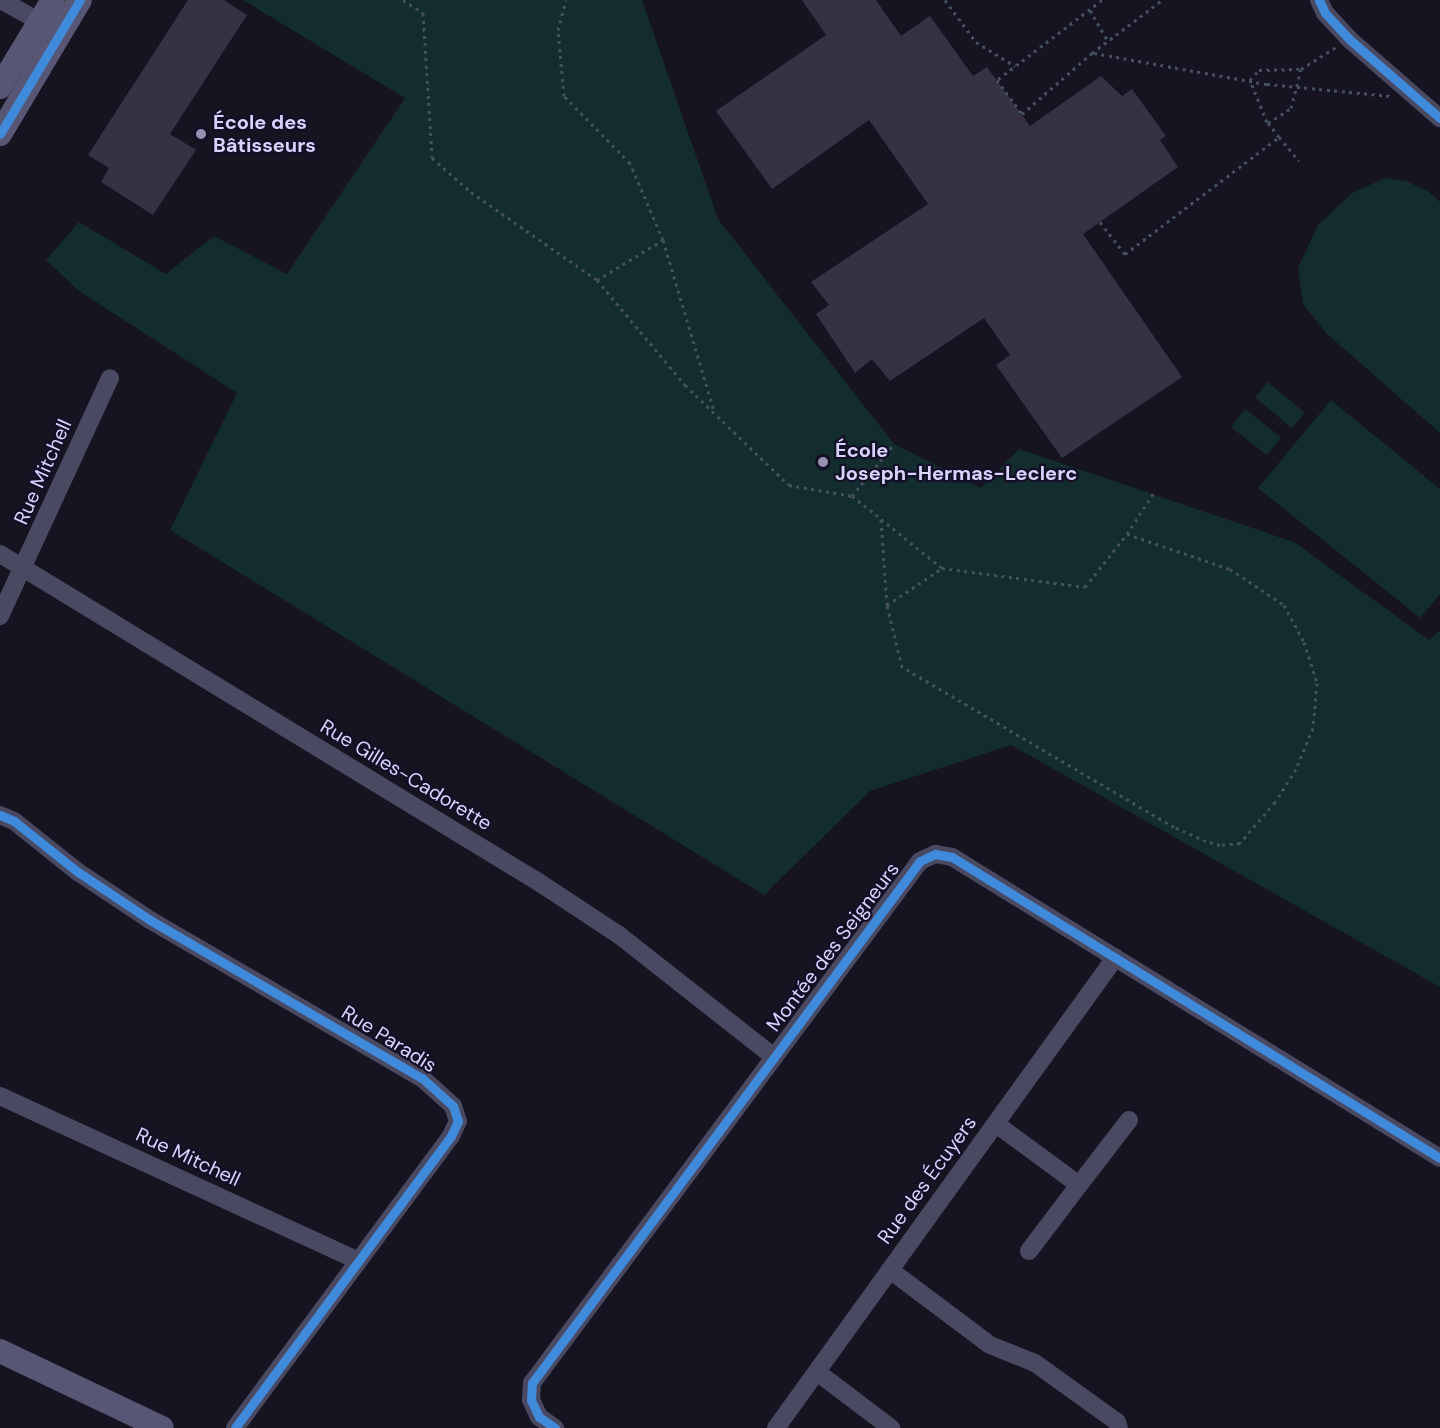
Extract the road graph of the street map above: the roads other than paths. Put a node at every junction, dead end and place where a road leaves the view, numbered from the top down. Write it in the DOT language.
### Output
graph roads {
  1 [pos="1,0"];
  2 [pos="53,0"];
  3 [pos="80,0"];
  4 [pos="1319,0"];
  5 [pos="50,27"];
  6 [pos="0,87"];
  7 [pos="1440,118"];
  8 [pos="0,134"];
  9 [pos="110,378"];
  10 [pos="0,554"];
  11 [pos="24,569"];
  12 [pos="0,616"];
  13 [pos="0,815"];
  14 [pos="1115,958"];
  15 [pos="774,1057"];
  16 [pos="0,1096"];
  17 [pos="1130,1120"];
  18 [pos="996,1124"];
  19 [pos="1440,1158"];
  20 [pos="1079,1185"];
  21 [pos="1029,1251"];
  22 [pos="357,1260"];
  23 [pos="890,1270"];
  24 [pos="0,1351"];
  25 [pos="817,1372"];
  26 [pos="162,1428"];
  27 [pos="235,1428"];
  28 [pos="555,1428"];
  29 [pos="776,1428"];
  30 [pos="891,1428"];
  31 [pos="1119,1428"];
  1 -- 5 [label="street"];
  2 -- 5 [label="street"];
  3 -- 5 [label="street"];
  4 -- 7 [label="street"];
  5 -- 6 [label="street"];
  5 -- 8 [label="street"];
  9 -- 11 [label="street, Rue Mitchell"];
  10 -- 11 [label="street, Rue Gilles-Cadorette"];
  11 -- 12 [label="street, Rue Mitchell"];
  11 -- 15 [label="street, Rue Gilles-Cadorette"];
  13 -- 22 [label="street, Rue Paradis"];
  14 -- 15 [label="street, Montée des Seigneurs"];
  14 -- 18 [label="street, Rue des Écuyers"];
  14 -- 19 [label="street, Montée des Seigneurs"];
  15 -- 28 [label="street, Montée des Seigneurs"];
  16 -- 22 [label="street, Rue Mitchell"];
  17 -- 20 [label="street"];
  18 -- 20 [label="street"];
  18 -- 23 [label="street, Rue des Écuyers"];
  20 -- 21 [label="street"];
  22 -- 27 [label="street, Rue Paradis"];
  23 -- 25 [label="street, Rue des Écuyers"];
  23 -- 31 [label="street"];
  24 -- 26 [label="street"];
  25 -- 29 [label="street, Rue des Écuyers"];
  25 -- 30 [label="street"];
}
